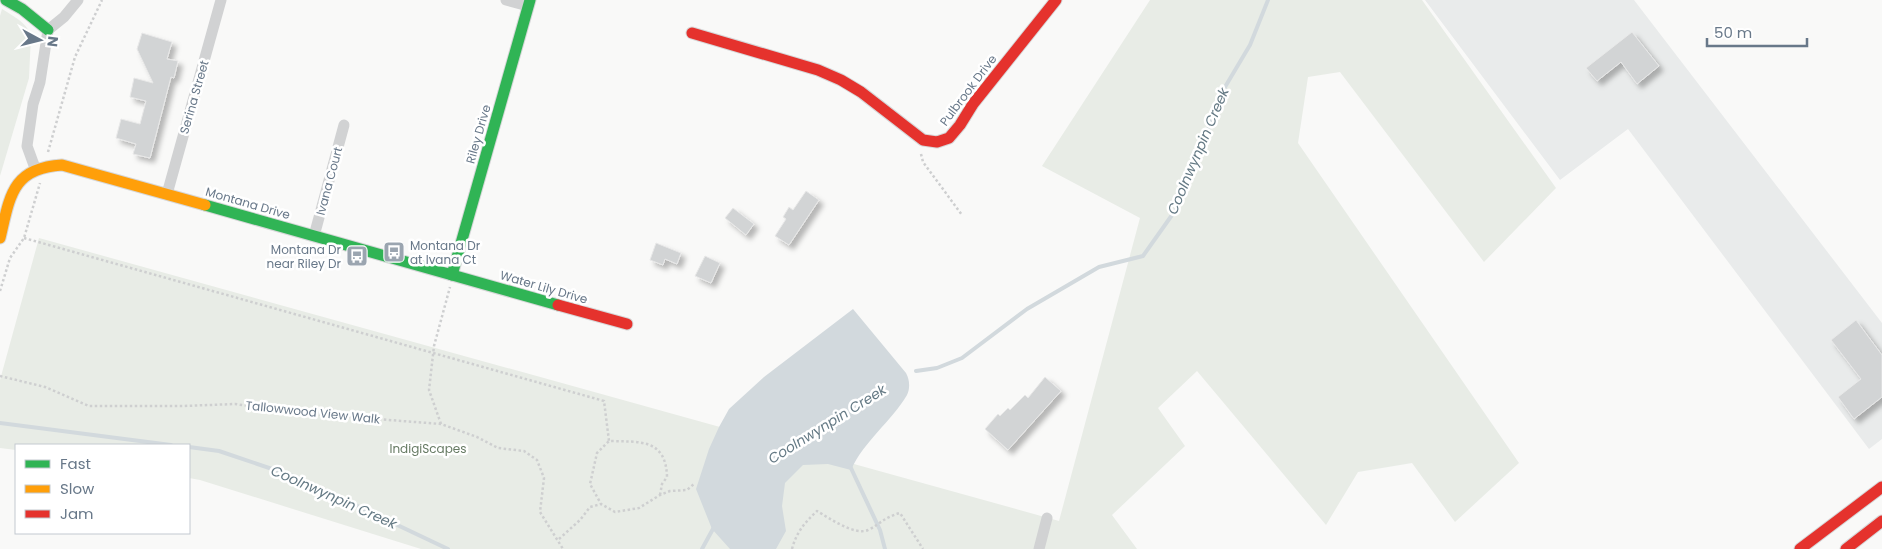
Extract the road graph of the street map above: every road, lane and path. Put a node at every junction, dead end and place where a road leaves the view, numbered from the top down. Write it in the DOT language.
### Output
graph roads {
  1 [pos="6,0"];
  2 [pos="78,0"];
  3 [pos="102,0"];
  4 [pos="221,0"];
  5 [pos="506,0"];
  6 [pos="1056,0"];
  7 [pos="529,3"];
  8 [pos="48,30"];
  9 [pos="692,33"];
  10 [pos="344,125"];
  11 [pos="923,140"];
  12 [pos="47,156"];
  13 [pos="35,168"];
  14 [pos="40,180"];
  15 [pos="167,194"];
  16 [pos="962,215"];
  17 [pos="314,236"];
  18 [pos="0,238"];
  19 [pos="24,238"];
  20 [pos="451,280"];
  21 [pos="0,291"];
  22 [pos="627,324"];
  23 [pos="433,353"];
  24 [pos="0,376"];
  25 [pos="441,424"];
  26 [pos="609,441"];
  27 [pos="695,483"];
  28 [pos="1882,487"];
  29 [pos="660,495"];
  30 [pos="601,504"];
  31 [pos="1047,518"];
  32 [pos="1882,521"];
  33 [pos="558,539"];
  34 [pos="563,549"];
  35 [pos="792,549"];
  36 [pos="923,549"];
  37 [pos="1039,549"];
  38 [pos="1800,549"];
  39 [pos="1846,549"];
  1 -- 8 [label="street"];
  2 -- 8 [label="street"];
  3 -- 12 [label="path"];
  4 -- 15 [label="street, Serina Street"];
  5 -- 7 [label="street"];
  6 -- 11 [label="street, Pulbrook Drive"];
  7 -- 20 [label="street, Riley Drive"];
  8 -- 13 [label="street"];
  9 -- 11 [label="street"];
  10 -- 17 [label="street, Ivana Court"];
  11 -- 16 [label="path"];
  13 -- 15 [label="street, Montana Drive"];
  13 -- 18 [label="street"];
  14 -- 19 [label="path"];
  15 -- 17 [label="street, Montana Drive"];
  17 -- 20 [label="street, Montana Drive"];
  19 -- 21 [label="path"];
  19 -- 23 [label="path"];
  20 -- 22 [label="street, Water Lily Drive"];
  20 -- 23 [label="path"];
  23 -- 25 [label="path"];
  23 -- 26 [label="path"];
  24 -- 25 [label="path, Tallowwood View Walk"];
  25 -- 33 [label="path, Tallowwood View Walk"];
  26 -- 29 [label="path"];
  26 -- 30 [label="path"];
  27 -- 29 [label="path"];
  28 -- 38 [label="street"];
  29 -- 30 [label="path"];
  30 -- 33 [label="path"];
  31 -- 37 [label="street"];
  32 -- 39 [label="street"];
  33 -- 34 [label="path, Tallowwood View Walk"];
  35 -- 36 [label="path"];
}
